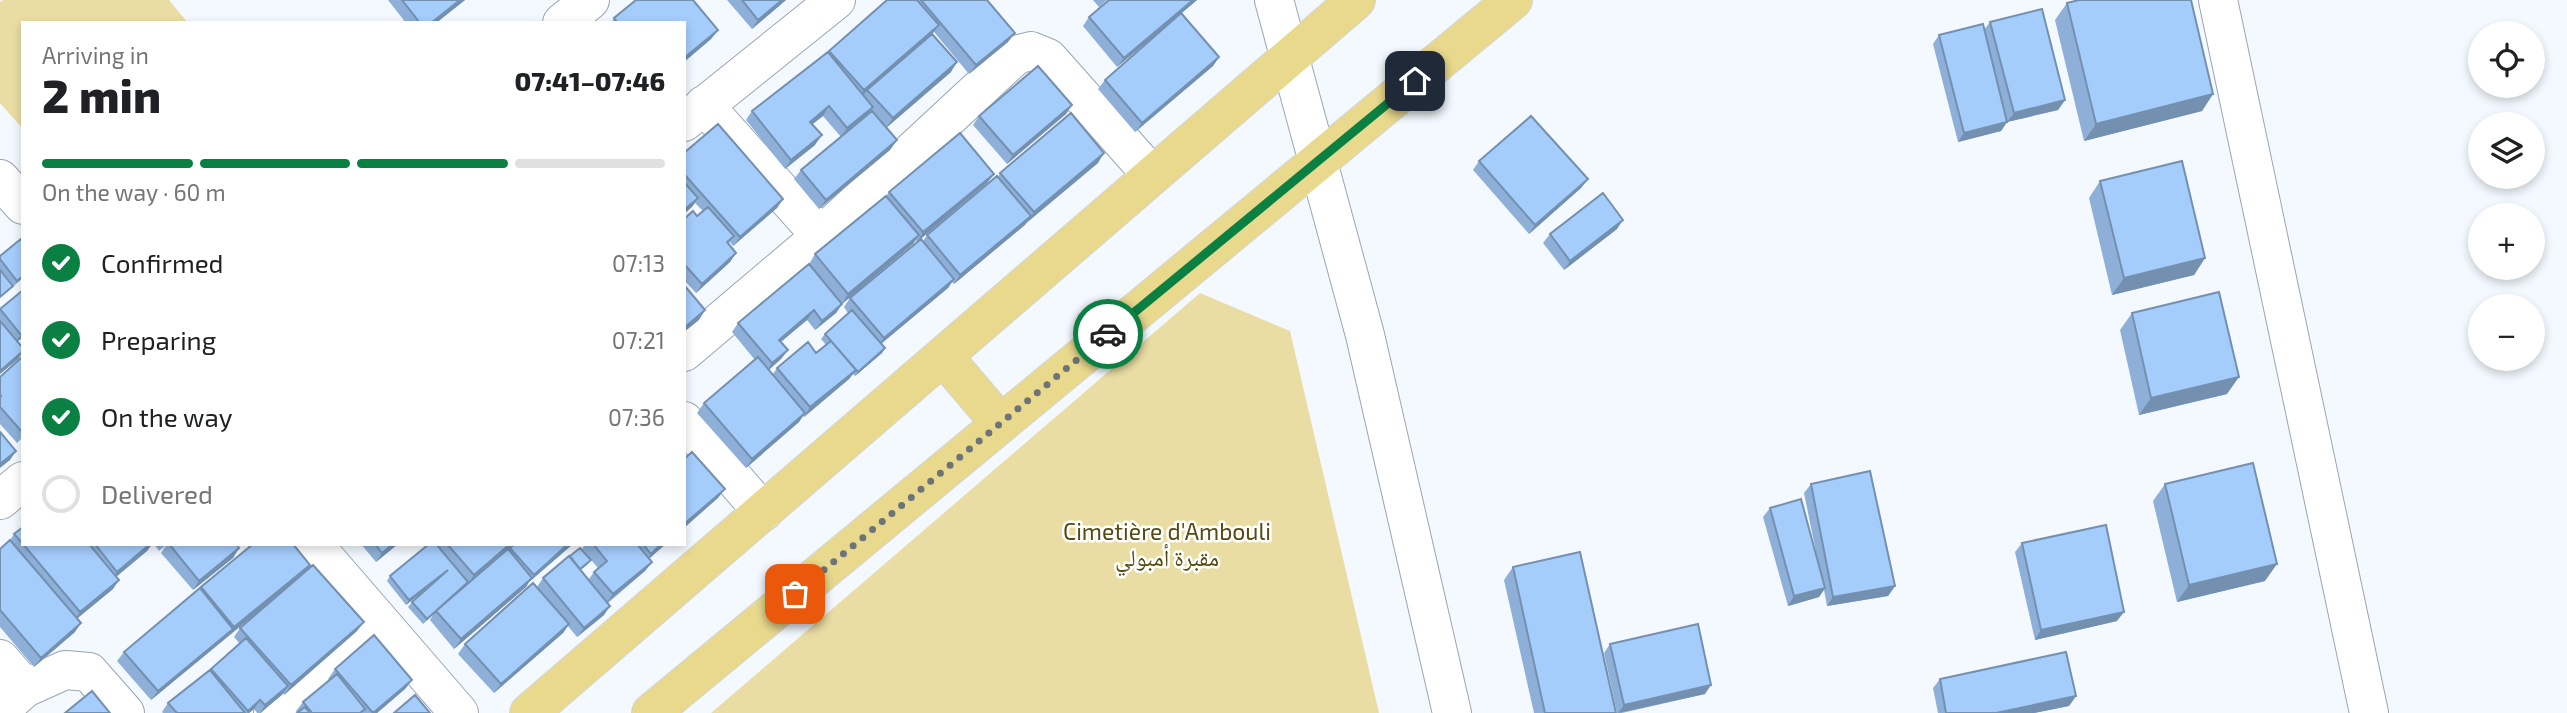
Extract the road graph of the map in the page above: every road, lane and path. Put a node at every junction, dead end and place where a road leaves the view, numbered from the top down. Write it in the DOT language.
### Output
graph roads {
  1 [pos="590,0"];
  2 [pos="836,0"];
  3 [pos="1274,0"];
  4 [pos="1356,0"];
  5 [pos="1513,0"];
  6 [pos="2218,0"];
  7 [pos="564,21"];
  8 [pos="1289,59"];
  9 [pos="694,113"];
  10 [pos="1318,160"];
  11 [pos="1151,174"];
  12 [pos="0,179"];
  13 [pos="21,204"];
  14 [pos="21,208"];
  15 [pos="0,227"];
  16 [pos="821,236"];
  17 [pos="686,350"];
  18 [pos="943,356"];
  19 [pos="686,423"];
  20 [pos="1000,423"];
  21 [pos="21,483"];
  22 [pos="0,500"];
  23 [pos="762,512"];
  24 [pos="315,546"];
  25 [pos="377,621"];
  26 [pos="0,659"];
  27 [pos="13,699"];
  28 [pos="125,713"];
  29 [pos="273,713"];
  30 [pos="458,713"];
  31 [pos="529,713"];
  32 [pos="651,713"];
  33 [pos="1452,713"];
  34 [pos="2369,713"];
  1 -- 7 [label="street"];
  2 -- 9 [label="street"];
  3 -- 8 [label="street"];
  4 -- 8 [label="main road"];
  5 -- 10 [label="main road"];
  6 -- 34 [label="street"];
  8 -- 10 [label="street"];
  8 -- 11 [label="main road"];
  9 -- 16 [label="street"];
  10 -- 20 [label="main road"];
  10 -- 33 [label="street"];
  11 -- 16 [label="street"];
  11 -- 18 [label="main road"];
  12 -- 13 [label="street"];
  14 -- 15 [label="street"];
  16 -- 17 [label="street"];
  18 -- 20 [label="main road"];
  18 -- 23 [label="main road"];
  19 -- 23 [label="street"];
  20 -- 32 [label="main road"];
  21 -- 22 [label="street"];
  23 -- 31 [label="main road"];
  24 -- 25 [label="street"];
  25 -- 29 [label="street"];
  25 -- 30 [label="street"];
  26 -- 27 [label="street"];
  27 -- 28 [label="street"];
}
